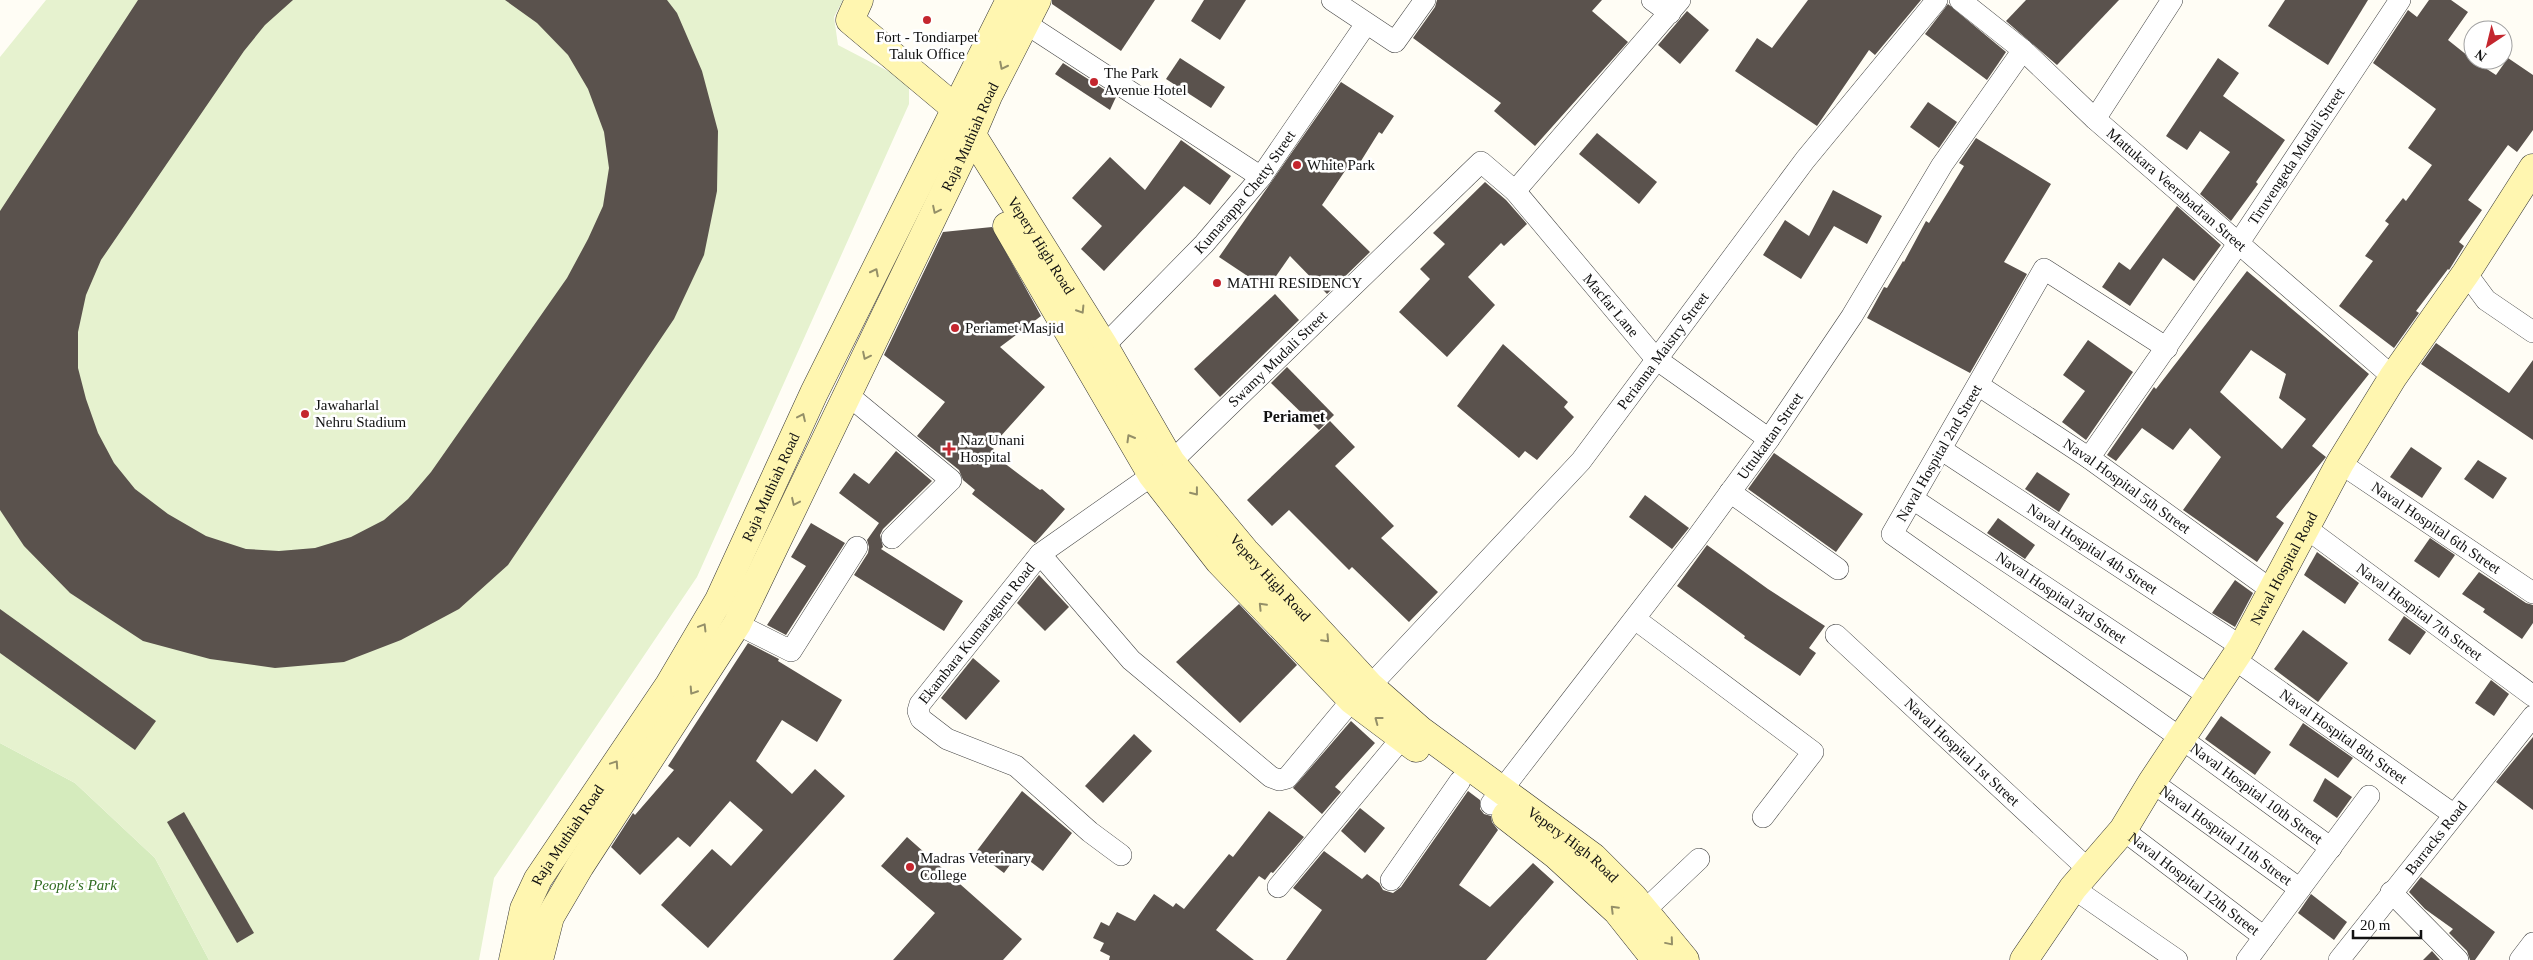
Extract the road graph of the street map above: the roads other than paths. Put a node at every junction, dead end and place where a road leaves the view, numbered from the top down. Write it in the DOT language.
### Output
graph roads {
  1 [pos="859,0"];
  2 [pos="1010,0"];
  3 [pos="1332,0"];
  4 [pos="1425,0"];
  5 [pos="1652,0"];
  6 [pos="1937,0"];
  7 [pos="1960,0"];
  8 [pos="2172,0"];
  9 [pos="2400,0"];
  10 [pos="1675,6"];
  11 [pos="1031,11"];
  12 [pos="1366,24"];
  13 [pos="2023,50"];
  14 [pos="952,114"];
  15 [pos="2094,119"];
  16 [pos="969,142"];
  17 [pos="2533,168"];
  18 [pos="1261,177"];
  19 [pos="1515,191"];
  20 [pos="2238,244"];
  21 [pos="2466,273"];
  22 [pos="2533,332"];
  23 [pos="1104,346"];
  24 [pos="2167,348"];
  25 [pos="1656,359"];
  26 [pos="2393,377"];
  27 [pos="1978,385"];
  28 [pos="848,395"];
  29 [pos="1769,439"];
  30 [pos="1942,450"];
  31 [pos="2089,458"];
  32 [pos="2340,463"];
  33 [pos="1161,468"];
  34 [pos="1730,492"];
  35 [pos="1913,499"];
  36 [pos="2306,528"];
  37 [pos="892,538"];
  38 [pos="857,547"];
  39 [pos="1040,554"];
  40 [pos="1838,569"];
  41 [pos="2273,591"];
  42 [pos="2533,593"];
  43 [pos="1635,618"];
  44 [pos="737,624"];
  45 [pos="1836,635"];
  46 [pos="2238,653"];
  47 [pos="1361,693"];
  48 [pos="2209,696"];
  49 [pos="2533,696"];
  50 [pos="2533,716"];
  51 [pos="1402,738"];
  52 [pos="2182,739"];
  53 [pos="1460,781"];
  54 [pos="2152,782"];
  55 [pos="2369,796"];
  56 [pos="1496,797"];
  57 [pos="2453,814"];
  58 [pos="1763,817"];
  59 [pos="2123,830"];
  60 [pos="2331,848"];
  61 [pos="1121,855"];
  62 [pos="1699,859"];
  63 [pos="2082,879"];
  64 [pos="1390,880"];
  65 [pos="1278,887"];
  66 [pos="2300,889"];
  67 [pos="2392,892"];
  68 [pos="524,909"];
  69 [pos="1644,911"];
  70 [pos="550,917"];
  71 [pos="2264,938"];
  72 [pos="2533,944"];
  73 [pos="513,960"];
  74 [pos="539,960"];
  75 [pos="1656,960"];
  76 [pos="1685,960"];
  77 [pos="2024,960"];
  78 [pos="2177,960"];
  79 [pos="2247,960"];
  80 [pos="2339,960"];
  81 [pos="2458,960"];
  82 [pos="2520,960"];
  1 -- 14 [label="main road, Vepery High Road"];
  2 -- 14 [label="main road, Raja Muthiah Road"];
  3 -- 12 [label="street"];
  4 -- 12 [label="street"];
  5 -- 10 [label="street"];
  6 -- 25 [label="street, Perianna Maistry Street"];
  7 -- 13 [label="street, Mattukara Veerabadran Street"];
  8 -- 15 [label="street"];
  9 -- 20 [label="street, Tiruvengeda Mudali Street"];
  10 -- 19 [label="street"];
  11 -- 16 [label="main road, Raja Muthiah Road, one-way"];
  11 -- 18 [label="street"];
  12 -- 18 [label="street, Kumarappa Chetty Street"];
  13 -- 15 [label="street, Mattukara Veerabadran Street"];
  13 -- 29 [label="street, Uttukattan Street"];
  14 -- 16 [label="main road, Vepery High Road"];
  68 -- 14 [label="main road, Raja Muthiah Road, one-way"];
  15 -- 20 [label="street, Mattukara Veerabadran Street"];
  16 -- 23 [label="main road, Vepery High Road, one-way"];
  16 -- 28 [label="main road, Raja Muthiah Road, one-way"];
  33 -- 16 [label="main road, Vepery High Road, one-way"];
  17 -- 21 [label="main road, Naval Hospital Road"];
  18 -- 23 [label="street, Kumarappa Chetty Street"];
  19 -- 25 [label="street, Macfar Lane"];
  19 -- 33 [label="street, Swamy Mudali Street"];
  20 -- 24 [label="street, Tiruvengeda Mudali Street"];
  20 -- 26 [label="street, Mattukara Veerabadran Street"];
  21 -- 22 [label="street"];
  21 -- 26 [label="main road, Naval Hospital Road"];
  23 -- 33 [label="main road, Vepery High Road"];
  24 -- 27 [label="street, Naval Hospital 2nd Street"];
  24 -- 31 [label="street, Tiruvengeda Mudali Street"];
  25 -- 29 [label="street, Macfar Lane"];
  25 -- 47 [label="street, Perianna Maistry Street"];
  26 -- 32 [label="main road, Naval Hospital Road"];
  27 -- 30 [label="street, Naval Hospital 2nd Street"];
  27 -- 31 [label="street, Naval Hospital 5th Street"];
  28 -- 37 [label="street"];
  28 -- 44 [label="main road, Raja Muthiah Road, one-way"];
  29 -- 34 [label="street, Uttukattan Street"];
  30 -- 35 [label="street, Naval Hospital 2nd Street"];
  30 -- 46 [label="street, Naval Hospital 4th Street"];
  31 -- 41 [label="street, Naval Hospital 5th Street"];
  32 -- 36 [label="main road, Naval Hospital Road"];
  32 -- 42 [label="street, Naval Hospital 6th Street"];
  33 -- 39 [label="street, Ekambara Kumaraguru Road"];
  33 -- 47 [label="main road, Vepery High Road"];
  34 -- 40 [label="street"];
  34 -- 43 [label="street, Uttukattan Street"];
  35 -- 48 [label="street, Naval Hospital 3rd Street"];
  35 -- 52 [label="street, Naval Hospital 2nd Street"];
  36 -- 41 [label="main road, Naval Hospital Road"];
  36 -- 49 [label="street, Naval Hospital 7th Street"];
  38 -- 44 [label="street"];
  39 -- 47 [label="street, Perianna Maistry Street"];
  39 -- 61 [label="street, Ekambara Kumaraguru Road"];
  41 -- 46 [label="main road, Naval Hospital Road"];
  43 -- 56 [label="street, Uttukattan Street"];
  43 -- 58 [label="street"];
  44 -- 70 [label="main road, Raja Muthiah Road, one-way"];
  45 -- 63 [label="street, Naval Hospital 1st Street"];
  46 -- 48 [label="main road, Naval Hospital Road"];
  46 -- 57 [label="street, Naval Hospital 8th Street"];
  51 -- 47 [label="main road, Vepery High Road, one-way"];
  47 -- 56 [label="main road, Vepery High Road"];
  48 -- 52 [label="main road, Naval Hospital Road"];
  50 -- 57 [label="street, Barracks Road"];
  51 -- 53 [label="main road, Vepery High Road"];
  51 -- 65 [label="street"];
  52 -- 54 [label="main road, Naval Hospital Road"];
  52 -- 60 [label="street, Naval Hospital 10th Street"];
  53 -- 56 [label="main road, Vepery High Road"];
  53 -- 64 [label="street"];
  54 -- 59 [label="main road, Naval Hospital Road"];
  54 -- 66 [label="street, Naval Hospital 11th Street"];
  55 -- 60 [label="street"];
  56 -- 69 [label="main road, Vepery High Road"];
  75 -- 56 [label="main road, Vepery High Road, one-way"];
  57 -- 67 [label="street, Barracks Road"];
  59 -- 63 [label="main road, Naval Hospital Road"];
  59 -- 71 [label="street, Naval Hospital 12th Street"];
  60 -- 66 [label="street"];
  62 -- 69 [label="street"];
  63 -- 77 [label="main road, Naval Hospital Road"];
  63 -- 78 [label="street, Naval Hospital 1st Street"];
  66 -- 71 [label="street"];
  67 -- 80 [label="street, Barracks Road"];
  67 -- 81 [label="street"];
  68 -- 70 [label="street"];
  68 -- 73 [label="main road, Raja Muthiah Road"];
  69 -- 76 [label="main road, Vepery High Road, one-way"];
  70 -- 74 [label="main road, Raja Muthiah Road"];
  71 -- 79 [label="street"];
  72 -- 82 [label="street"];
}
